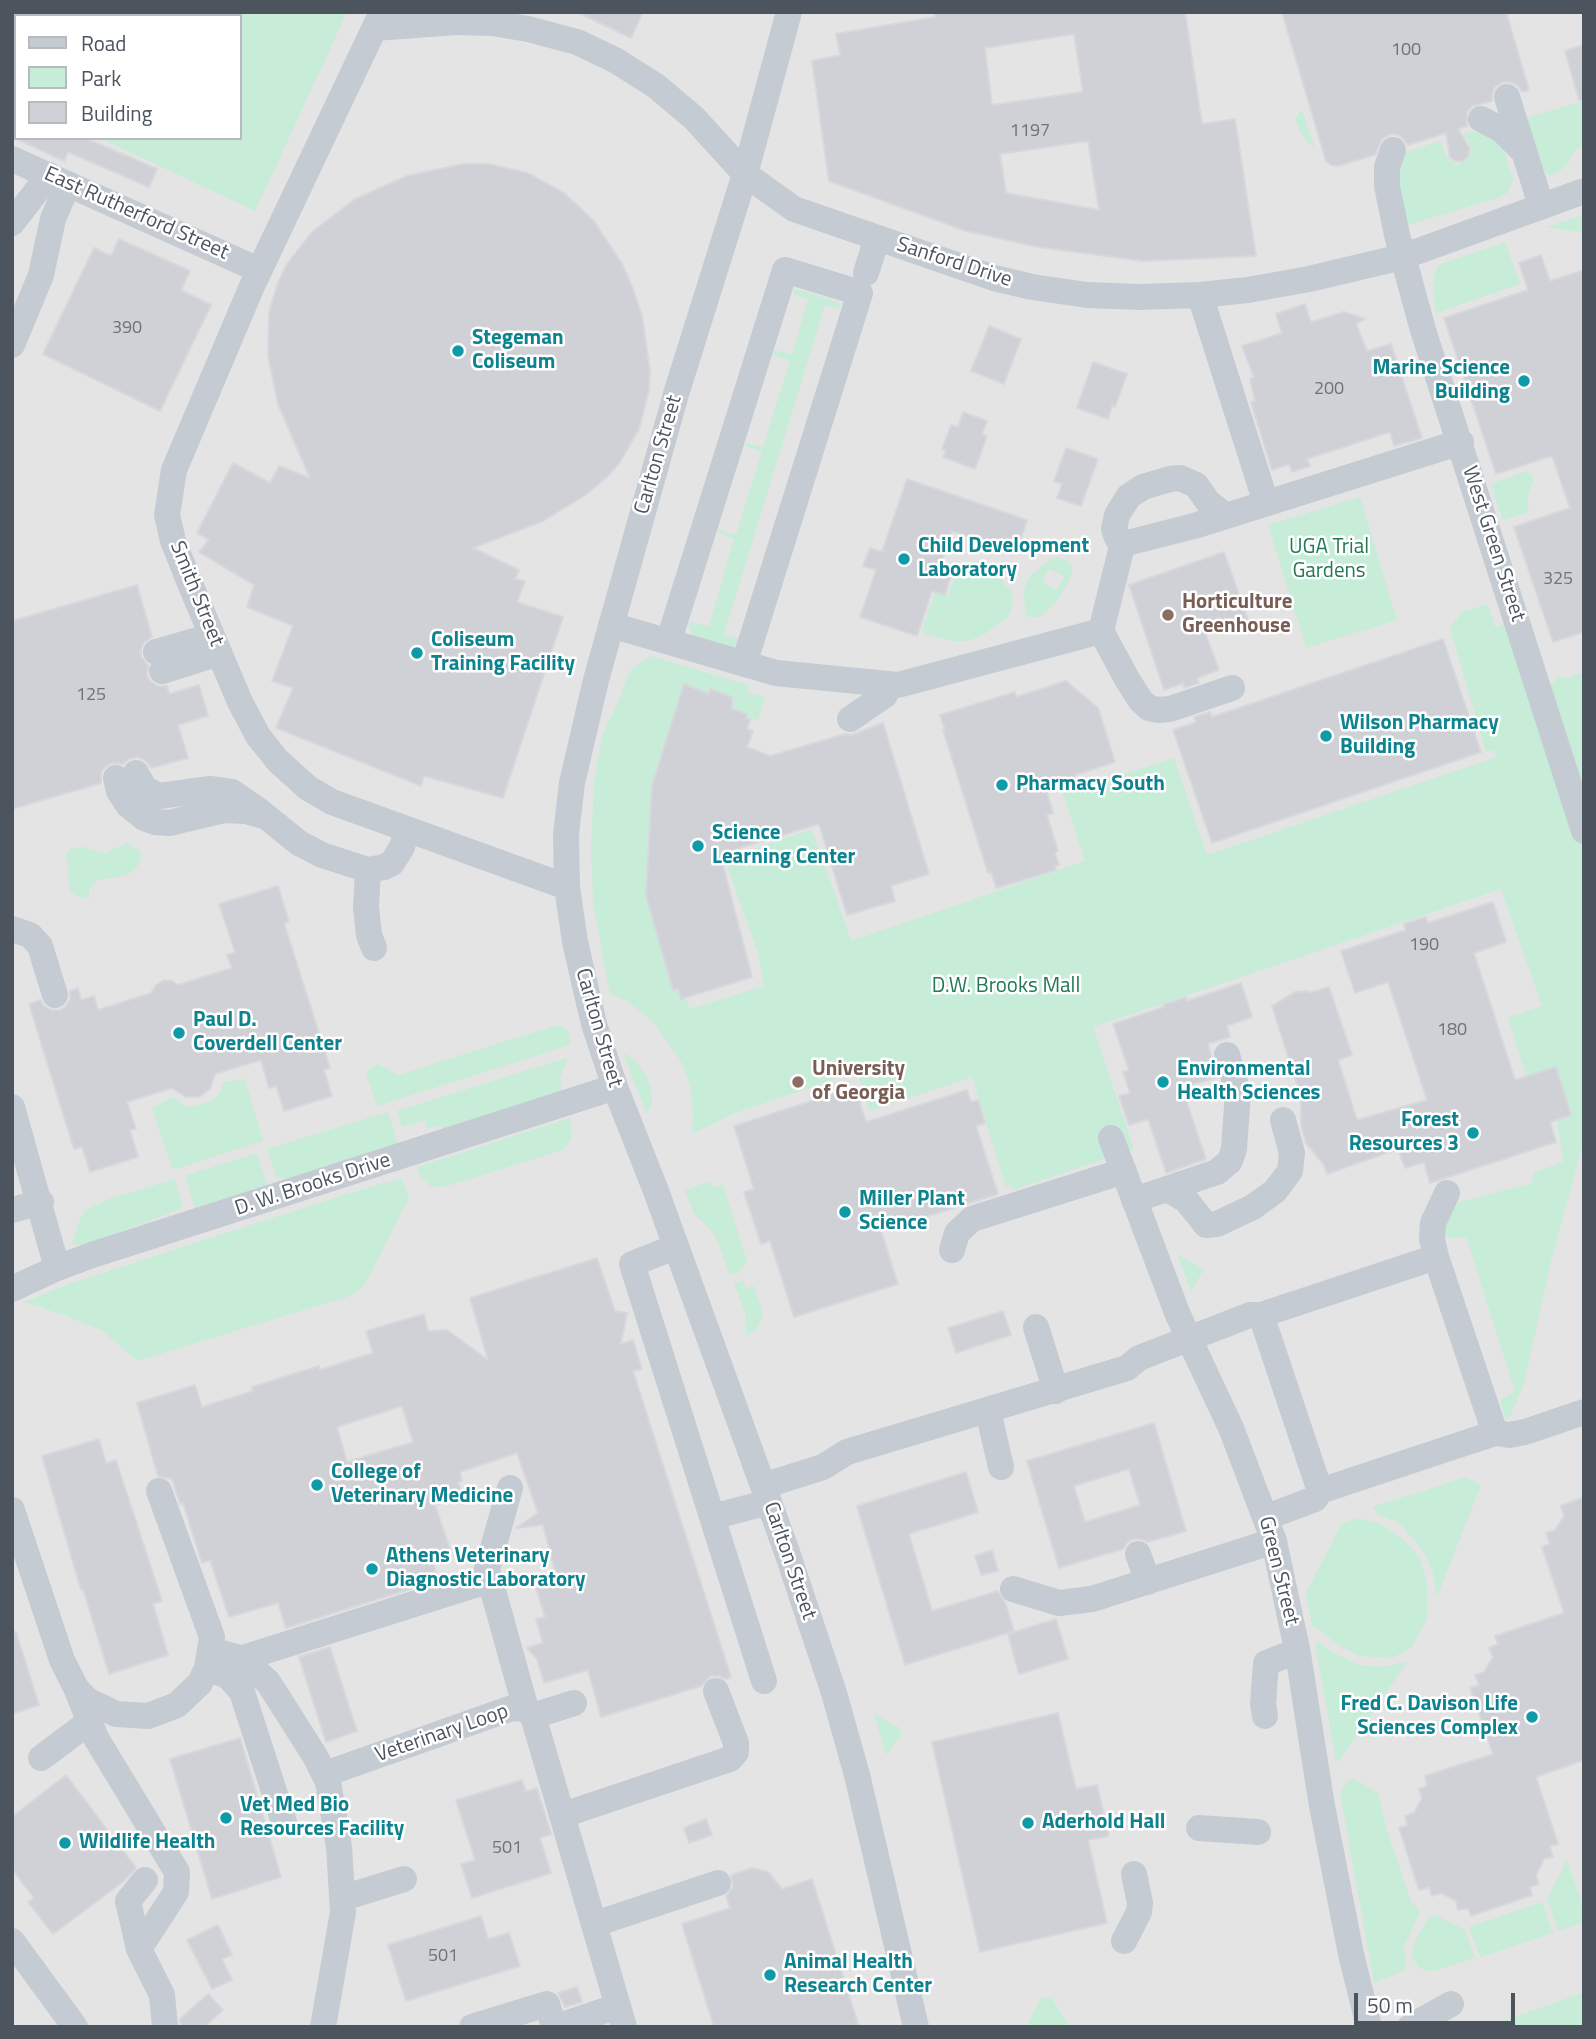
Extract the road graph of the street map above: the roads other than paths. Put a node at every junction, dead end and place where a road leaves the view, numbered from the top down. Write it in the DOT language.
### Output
graph roads {
  1 [pos="789,12"];
  2 [pos="378,20"];
  3 [pos="1507,97"];
  4 [pos="1481,118"];
  5 [pos="1393,150"];
  6 [pos="1525,154"];
  7 [pos="12,159"];
  8 [pos="745,174"];
  9 [pos="58,179"];
  10 [pos="1584,191"];
  11 [pos="1541,205"];
  12 [pos="12,223"];
  13 [pos="877,238"];
  14 [pos="1402,257"];
  15 [pos="259,270"];
  16 [pos="866,273"];
  17 [pos="1200,295"];
  18 [pos="12,345"];
  19 [pos="1461,442"];
  20 [pos="1266,503"];
  21 [pos="1226,516"];
  22 [pos="1123,542"];
  23 [pos="611,625"];
  24 [pos="1101,631"];
  25 [pos="669,640"];
  26 [pos="215,645"];
  27 [pos="159,661"];
  28 [pos="744,664"];
  29 [pos="890,684"];
  30 [pos="1232,688"];
  31 [pos="850,719"];
  32 [pos="125,783"];
  33 [pos="407,830"];
  34 [pos="1584,831"];
  35 [pos="368,870"];
  36 [pos="567,887"];
  37 [pos="12,929"];
  38 [pos="374,948"];
  39 [pos="55,995"];
  40 [pos="1227,1055"];
  41 [pos="615,1087"];
  42 [pos="13,1113"];
  43 [pos="1283,1120"];
  44 [pos="1111,1138"];
  45 [pos="1124,1171"];
  46 [pos="1167,1189"];
  47 [pos="1447,1193"];
  48 [pos="1134,1200"];
  49 [pos="41,1202"];
  50 [pos="12,1210"];
  51 [pos="946,1240"];
  52 [pos="675,1247"];
  53 [pos="1436,1257"];
  54 [pos="57,1268"];
  55 [pos="12,1289"];
  56 [pos="1261,1315"];
  57 [pos="1036,1327"];
  58 [pos="1192,1345"];
  59 [pos="1056,1391"];
  60 [pos="988,1411"];
  61 [pos="1584,1412"];
  62 [pos="1495,1433"];
  63 [pos="1001,1467"];
  64 [pos="763,1486"];
  65 [pos="510,1488"];
  66 [pos="159,1491"];
  67 [pos="1320,1491"];
  68 [pos="12,1510"];
  69 [pos="712,1517"];
  70 [pos="1267,1520"];
  71 [pos="1139,1554"];
  72 [pos="490,1580"];
  73 [pos="1148,1582"];
  74 [pos="1013,1589"];
  75 [pos="240,1659"];
  76 [pos="209,1661"];
  77 [pos="764,1681"];
  78 [pos="76,1688"];
  79 [pos="716,1691"];
  80 [pos="574,1703"];
  81 [pos="530,1712"];
  82 [pos="89,1722"];
  83 [pos="41,1758"];
  84 [pos="325,1774"];
  85 [pos="563,1815"];
  86 [pos="284,1822"];
  87 [pos="1199,1823"];
  88 [pos="1258,1827"];
  89 [pos="1134,1874"];
  90 [pos="404,1879"];
  91 [pos="145,1880"];
  92 [pos="718,1884"];
  93 [pos="343,1898"];
  94 [pos="595,1924"];
  95 [pos="1124,1941"];
  96 [pos="139,1949"];
  97 [pos="16,1954"];
  98 [pos="1451,2004"];
  99 [pos="621,2016"];
  100 [pos="75,2027"];
  101 [pos="165,2027"];
  102 [pos="323,2027"];
  103 [pos="472,2027"];
  104 [pos="555,2027"];
  105 [pos="916,2027"];
  106 [pos="1369,2027"];
  107 [pos="1410,2027"];
  1 -- 8 [label="street, Carlton Street"];
  2 -- 8 [label="street, Sanford Drive"];
  2 -- 15 [label="street, Smith Street"];
  3 -- 6 [label="street"];
  4 -- 6 [label="street"];
  5 -- 14 [label="street, West Green Street"];
  6 -- 11 [label="street"];
  7 -- 9 [label="street, East Rutherford Street"];
  8 -- 13 [label="street, Sanford Drive"];
  8 -- 23 [label="street, Carlton Street"];
  9 -- 12 [label="street"];
  9 -- 15 [label="street, East Rutherford Street"];
  9 -- 18 [label="street"];
  10 -- 11 [label="street, Sanford Drive"];
  11 -- 14 [label="street, Sanford Drive"];
  13 -- 16 [label="street"];
  13 -- 17 [label="street, Sanford Drive"];
  14 -- 17 [label="street, Sanford Drive"];
  14 -- 19 [label="street, West Green Street"];
  15 -- 26 [label="street, Smith Street"];
  17 -- 20 [label="street"];
  19 -- 20 [label="street"];
  19 -- 34 [label="street, West Green Street"];
  20 -- 21 [label="street"];
  21 -- 22 [label="street"];
  21 -- 22 [label="street"];
  22 -- 24 [label="street"];
  23 -- 25 [label="street"];
  23 -- 36 [label="street, Carlton Street"];
  24 -- 29 [label="street"];
  24 -- 30 [label="street"];
  25 -- 28 [label="street"];
  25 -- 28 [label="street"];
  26 -- 27 [label="street"];
  26 -- 33 [label="street, Smith Street"];
  28 -- 29 [label="street"];
  29 -- 31 [label="street"];
  32 -- 35 [label="street"];
  33 -- 35 [label="street"];
  33 -- 36 [label="street, Smith Street"];
  35 -- 38 [label="street"];
  36 -- 41 [label="street, Carlton Street"];
  37 -- 39 [label="street"];
  40 -- 46 [label="street"];
  41 -- 52 [label="street, Carlton Street"];
  41 -- 54 [label="street, D. W. Brooks Drive"];
  42 -- 49 [label="street"];
  43 -- 46 [label="street"];
  44 -- 45 [label="street, Green Street"];
  45 -- 48 [label="street, Green Street"];
  45 -- 51 [label="street"];
  46 -- 48 [label="street"];
  47 -- 53 [label="street"];
  48 -- 58 [label="street, Green Street"];
  49 -- 50 [label="street"];
  49 -- 54 [label="street"];
  52 -- 64 [label="street, Carlton Street"];
  52 -- 69 [label="street"];
  53 -- 56 [label="street"];
  53 -- 62 [label="street"];
  54 -- 55 [label="street, D. W. Brooks Drive"];
  56 -- 58 [label="street"];
  56 -- 67 [label="street"];
  57 -- 59 [label="street"];
  58 -- 59 [label="street"];
  58 -- 70 [label="street, Green Street"];
  59 -- 60 [label="street"];
  60 -- 63 [label="street"];
  60 -- 64 [label="street"];
  61 -- 62 [label="street"];
  62 -- 67 [label="street"];
  64 -- 69 [label="street"];
  64 -- 105 [label="street, Carlton Street"];
  65 -- 72 [label="street"];
  66 -- 76 [label="street"];
  67 -- 70 [label="street"];
  68 -- 78 [label="street"];
  69 -- 77 [label="street"];
  70 -- 73 [label="street"];
  70 -- 106 [label="street, Green Street"];
  71 -- 73 [label="street"];
  72 -- 75 [label="street"];
  72 -- 81 [label="street"];
  73 -- 74 [label="street"];
  75 -- 76 [label="street"];
  75 -- 84 [label="street"];
  76 -- 78 [label="street"];
  76 -- 86 [label="street"];
  78 -- 82 [label="street"];
  79 -- 85 [label="street"];
  80 -- 81 [label="street"];
  81 -- 84 [label="street, Veterinary Loop"];
  81 -- 85 [label="street, Veterinary Loop"];
  82 -- 83 [label="street"];
  82 -- 96 [label="street"];
  84 -- 93 [label="street"];
  85 -- 94 [label="street, Veterinary Loop"];
  87 -- 88 [label="street"];
  89 -- 95 [label="street"];
  90 -- 93 [label="street"];
  91 -- 96 [label="street"];
  92 -- 94 [label="street"];
  93 -- 102 [label="street"];
  94 -- 99 [label="street, Veterinary Loop"];
  96 -- 101 [label="street"];
  97 -- 100 [label="street"];
  98 -- 107 [label="street"];
  99 -- 104 [label="street"];
  103 -- 104 [label="street"];
}
